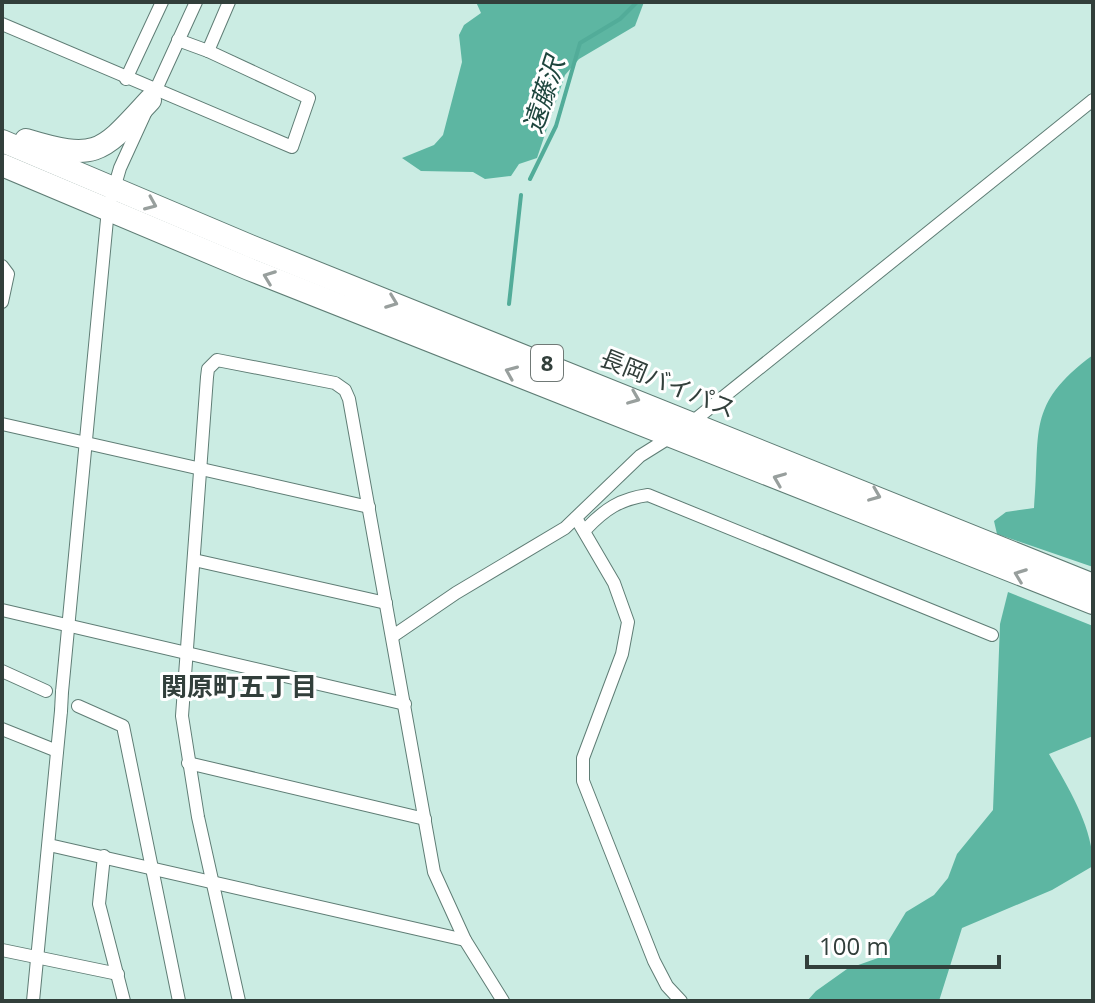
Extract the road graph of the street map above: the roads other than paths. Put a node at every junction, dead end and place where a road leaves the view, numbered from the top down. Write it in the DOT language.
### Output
graph roads {
  1 [pos="162,2"];
  2 [pos="196,2"];
  3 [pos="229,2"];
  4 [pos="2,24"];
  5 [pos="178,40"];
  6 [pos="208,51"];
  7 [pos="126,79"];
  8 [pos="153,95"];
  9 [pos="1093,100"];
  10 [pos="2,133"];
  11 [pos="2,141"];
  12 [pos="2,165"];
  13 [pos="111,198"];
  14 [pos="2,266"];
  15 [pos="2,302"];
  16 [pos="694,421"];
  17 [pos="2,424"];
  18 [pos="672,436"];
  19 [pos="86,443"];
  20 [pos="201,468"];
  21 [pos="369,507"];
  22 [pos="576,518"];
  23 [pos="586,529"];
  24 [pos="194,560"];
  25 [pos="1093,585"];
  26 [pos="386,603"];
  27 [pos="1093,603"];
  28 [pos="2,610"];
  29 [pos="69,627"];
  30 [pos="992,635"];
  31 [pos="393,636"];
  32 [pos="184,653"];
  33 [pos="2,671"];
  34 [pos="46,691"];
  35 [pos="405,704"];
  36 [pos="78,706"];
  37 [pos="2,729"];
  38 [pos="57,751"];
  39 [pos="188,763"];
  40 [pos="425,819"];
  41 [pos="49,845"];
  42 [pos="104,856"];
  43 [pos="151,866"];
  44 [pos="213,882"];
  45 [pos="465,940"];
  46 [pos="2,950"];
  47 [pos="38,957"];
  48 [pos="118,974"];
  49 [pos="33,1001"];
  50 [pos="124,1001"];
  51 [pos="179,1001"];
  52 [pos="239,1001"];
  53 [pos="503,1001"];
  54 [pos="681,1001"];
  1 -- 7 [label="street"];
  2 -- 5 [label="street"];
  3 -- 6 [label="street"];
  4 -- 7 [label="street"];
  5 -- 6 [label="street"];
  5 -- 8 [label="street"];
  6 -- 8 [label="street"];
  7 -- 8 [label="street"];
  8 -- 10 [label="highway"];
  8 -- 13 [label="street"];
  9 -- 16 [label="street"];
  11 -- 13 [label="highway, 長岡バイパス / 8"];
  12 -- 13 [label="highway, 長岡バイパス / 8"];
  13 -- 16 [label="highway, 長岡バイパス / 8, one-way"];
  18 -- 13 [label="highway, 長岡バイパス / 8, one-way"];
  13 -- 19 [label="street"];
  14 -- 15 [label="street"];
  16 -- 18 [label="street"];
  16 -- 25 [label="highway, 長岡バイパス / 8, one-way"];
  17 -- 19 [label="street"];
  18 -- 22 [label="street"];
  27 -- 18 [label="highway, 長岡バイパス / 8, one-way"];
  19 -- 20 [label="street"];
  19 -- 29 [label="street"];
  20 -- 21 [label="street"];
  20 -- 21 [label="street"];
  20 -- 24 [label="street"];
  21 -- 26 [label="street"];
  22 -- 23 [label="street"];
  22 -- 31 [label="street"];
  23 -- 30 [label="street"];
  23 -- 54 [label="street"];
  24 -- 26 [label="street"];
  24 -- 32 [label="street"];
  26 -- 31 [label="street"];
  28 -- 29 [label="street"];
  29 -- 32 [label="street"];
  29 -- 38 [label="street, bridge"];
  31 -- 35 [label="street"];
  32 -- 35 [label="street"];
  32 -- 39 [label="street"];
  33 -- 34 [label="street"];
  35 -- 40 [label="street"];
  36 -- 43 [label="street"];
  37 -- 38 [label="street"];
  38 -- 41 [label="street"];
  39 -- 40 [label="street"];
  39 -- 44 [label="street"];
  40 -- 45 [label="street"];
  41 -- 42 [label="street"];
  41 -- 47 [label="street"];
  42 -- 43 [label="street"];
  42 -- 48 [label="street"];
  43 -- 44 [label="street"];
  43 -- 51 [label="street"];
  44 -- 45 [label="street"];
  44 -- 52 [label="street"];
  45 -- 53 [label="street"];
  46 -- 47 [label="street"];
  47 -- 48 [label="street"];
  47 -- 49 [label="street"];
  48 -- 50 [label="street"];
}
